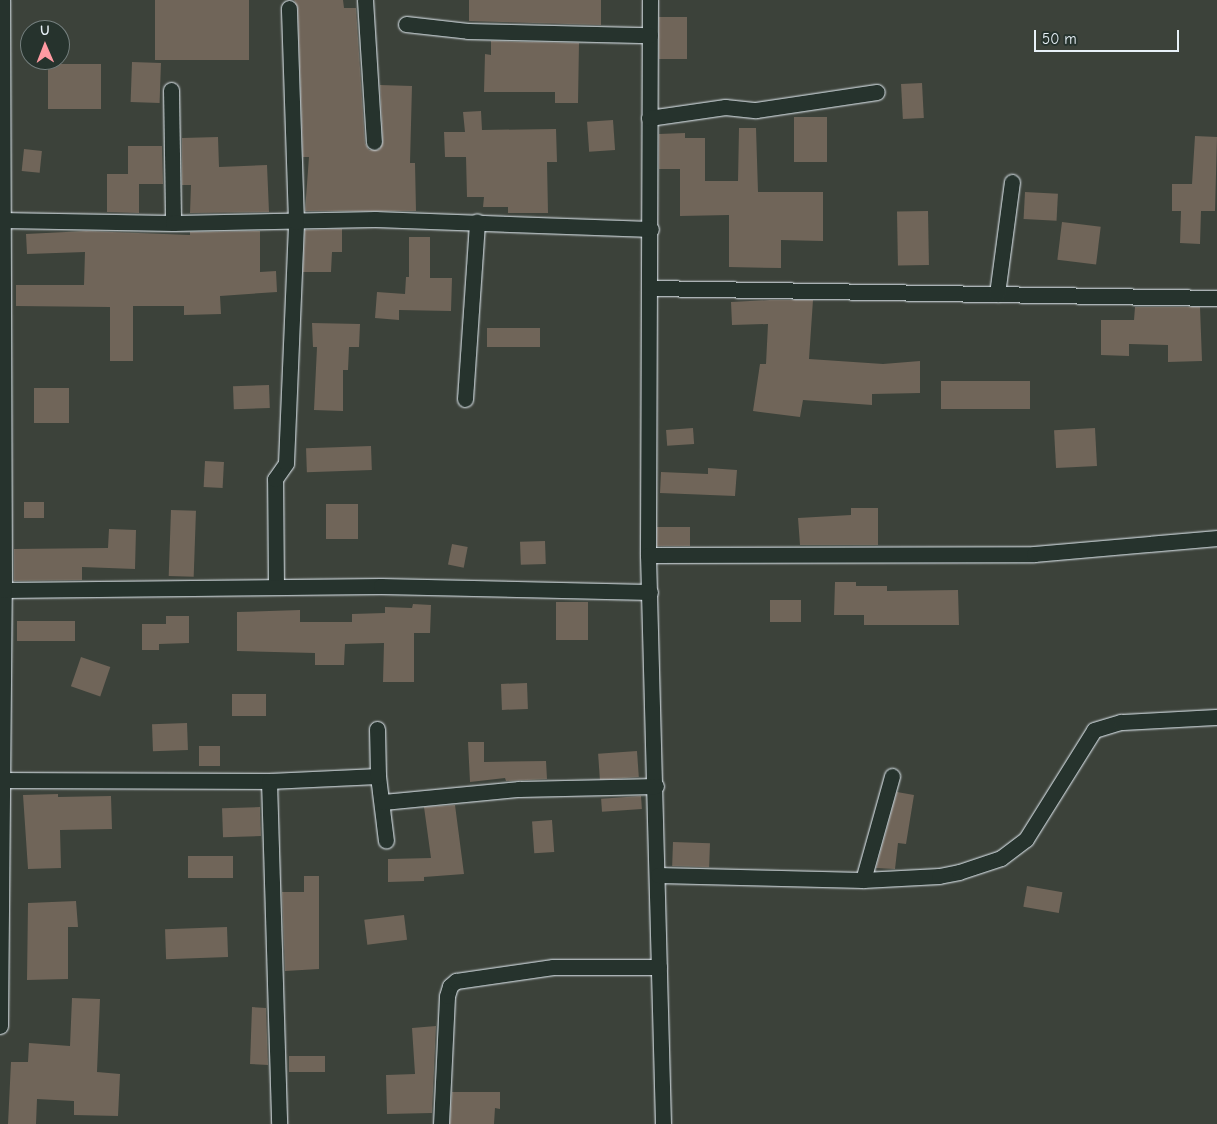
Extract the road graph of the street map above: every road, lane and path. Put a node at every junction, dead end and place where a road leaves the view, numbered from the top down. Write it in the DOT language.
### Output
graph roads {
  1 [pos="2,0"];
  2 [pos="365,0"];
  3 [pos="650,0"];
  4 [pos="289,8"];
  5 [pos="406,24"];
  6 [pos="650,35"];
  7 [pos="171,90"];
  8 [pos="877,92"];
  9 [pos="650,118"];
  10 [pos="374,142"];
  11 [pos="1012,182"];
  12 [pos="1,220"];
  13 [pos="477,221"];
  14 [pos="296,222"];
  15 [pos="173,223"];
  16 [pos="651,230"];
  17 [pos="650,288"];
  18 [pos="997,294"];
  19 [pos="1217,298"];
  20 [pos="465,400"];
  21 [pos="1,520"];
  22 [pos="1217,538"];
  23 [pos="648,555"];
  24 [pos="276,586"];
  25 [pos="4,590"];
  26 [pos="650,592"];
  27 [pos="1217,717"];
  28 [pos="377,729"];
  29 [pos="378,776"];
  30 [pos="892,776"];
  31 [pos="1,780"];
  32 [pos="269,781"];
  33 [pos="656,786"];
  34 [pos="382,802"];
  35 [pos="386,841"];
  36 [pos="658,875"];
  37 [pos="862,880"];
  38 [pos="660,967"];
  39 [pos="0,1026"];
  40 [pos="279,1124"];
  41 [pos="441,1124"];
  42 [pos="663,1124"];
  1 -- 12 [label="street"];
  2 -- 10 [label="street"];
  3 -- 6 [label="street"];
  4 -- 14 [label="street"];
  5 -- 6 [label="street"];
  6 -- 9 [label="street"];
  7 -- 15 [label="street"];
  8 -- 9 [label="street"];
  9 -- 16 [label="street"];
  11 -- 18 [label="street"];
  12 -- 15 [label="street"];
  12 -- 21 [label="street"];
  13 -- 14 [label="street"];
  13 -- 16 [label="street"];
  13 -- 20 [label="street"];
  14 -- 15 [label="street"];
  14 -- 24 [label="street"];
  16 -- 17 [label="street"];
  17 -- 18 [label="street"];
  17 -- 23 [label="street"];
  18 -- 19 [label="street"];
  21 -- 25 [label="street"];
  22 -- 23 [label="street"];
  23 -- 26 [label="street"];
  24 -- 25 [label="street"];
  24 -- 26 [label="street"];
  25 -- 31 [label="street"];
  26 -- 33 [label="street"];
  27 -- 37 [label="street"];
  28 -- 29 [label="street"];
  29 -- 32 [label="street"];
  29 -- 34 [label="street"];
  30 -- 37 [label="street"];
  31 -- 32 [label="street"];
  31 -- 39 [label="street"];
  32 -- 40 [label="street"];
  33 -- 34 [label="street"];
  33 -- 36 [label="street"];
  34 -- 35 [label="street"];
  36 -- 37 [label="street"];
  36 -- 38 [label="street"];
  38 -- 41 [label="street"];
  38 -- 42 [label="street"];
}
